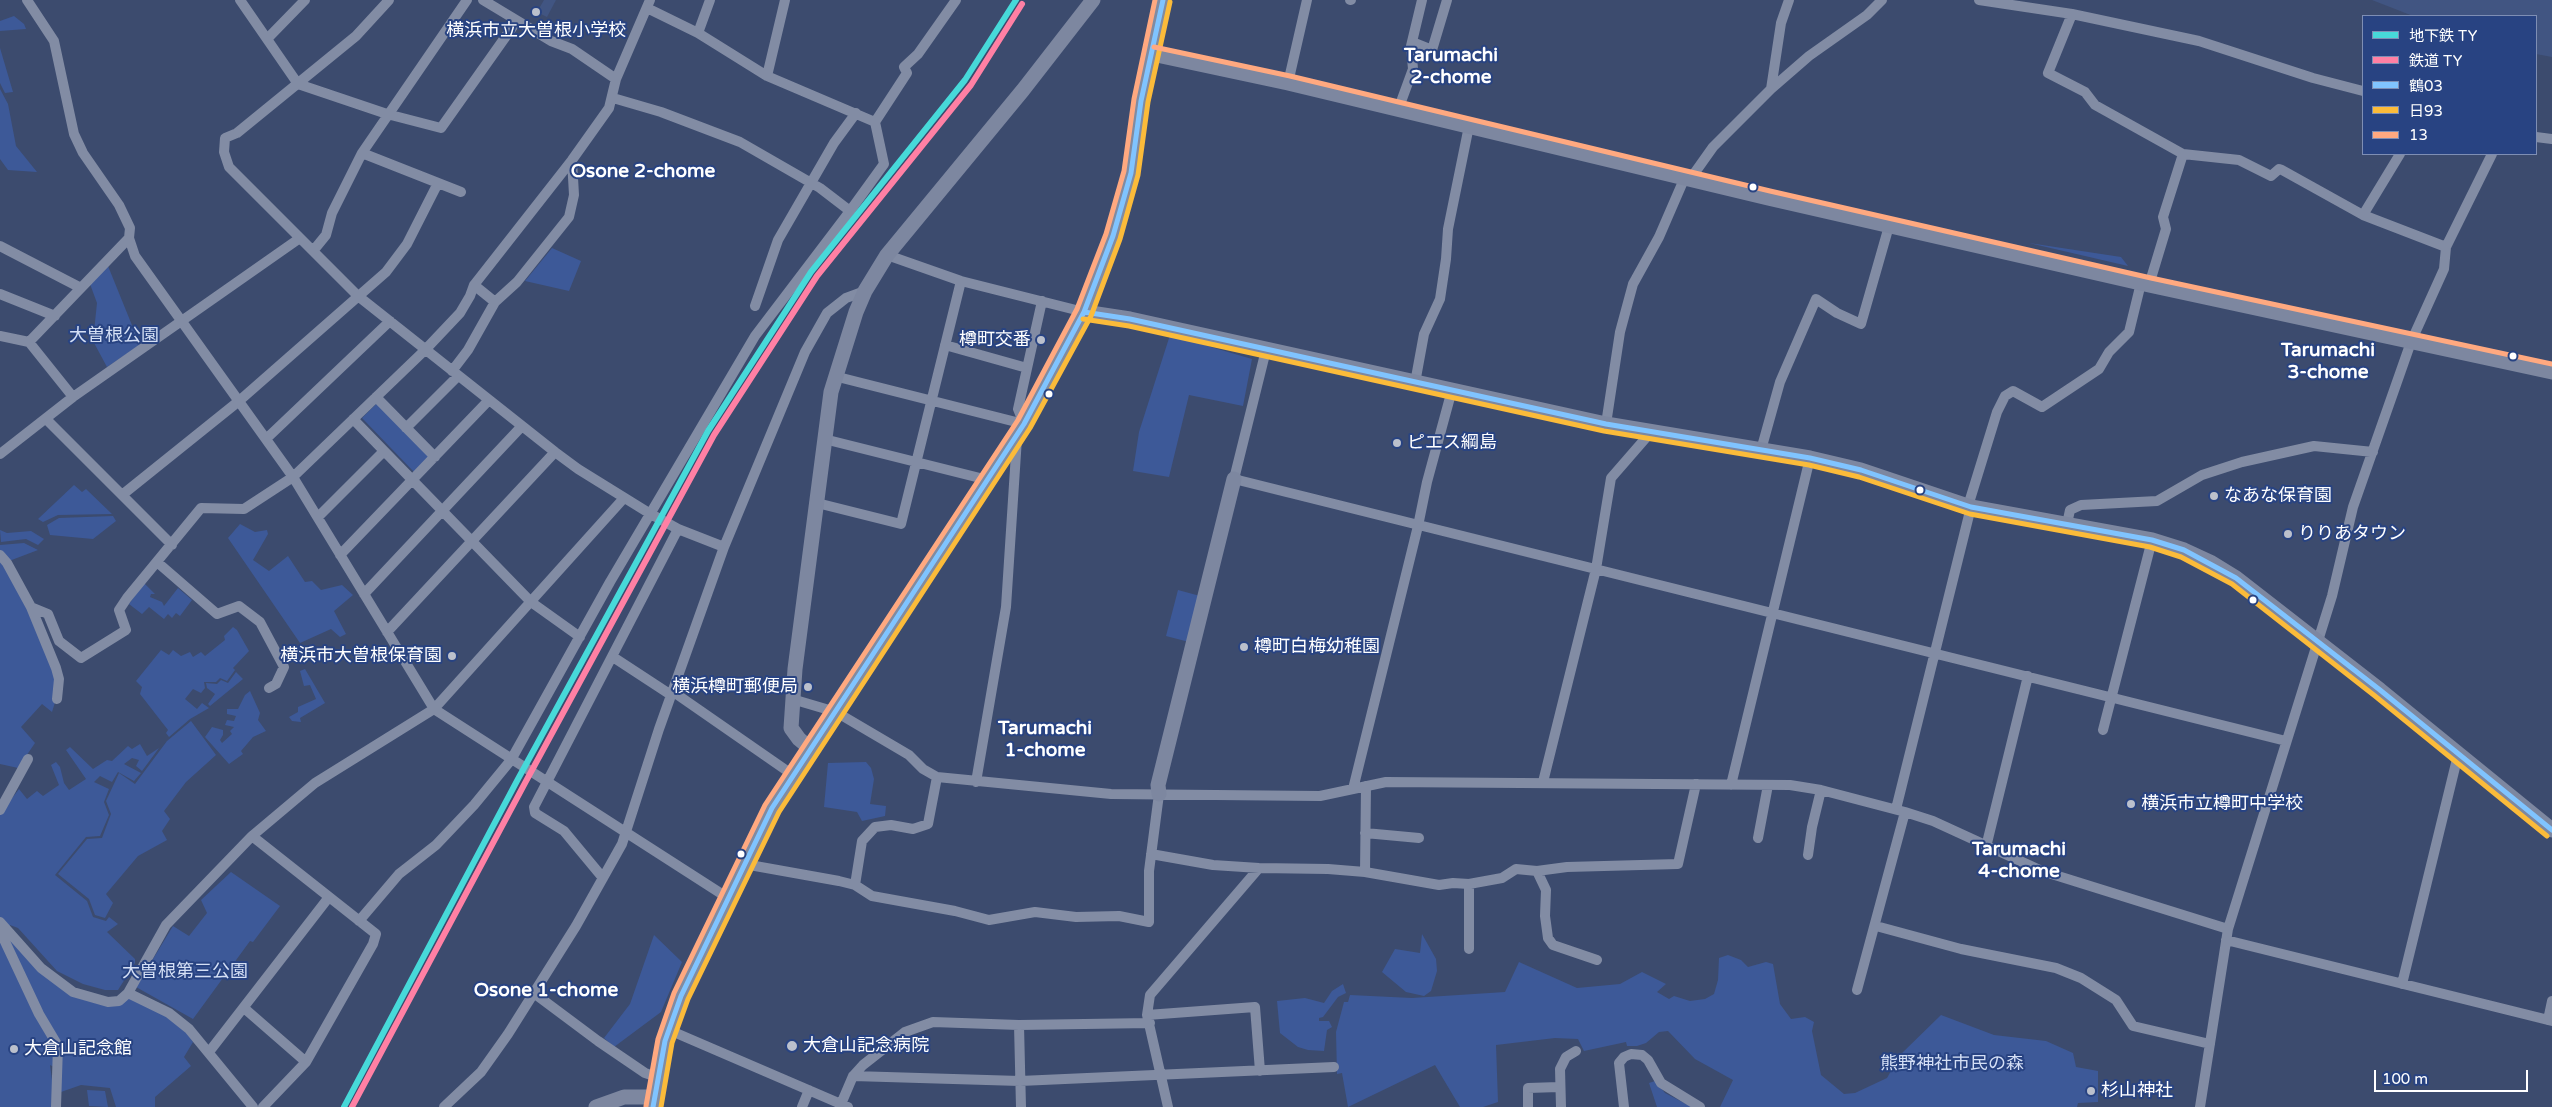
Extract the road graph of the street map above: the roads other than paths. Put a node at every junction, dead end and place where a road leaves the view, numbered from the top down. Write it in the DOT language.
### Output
graph roads {
  1 [pos="28,0"];
  2 [pos="240,0"];
  3 [pos="305,0"];
  4 [pos="389,0"];
  5 [pos="467,0"];
  6 [pos="483,0"];
  7 [pos="710,0"];
  8 [pos="785,0"];
  9 [pos="956,0"];
  10 [pos="1093,0"];
  11 [pos="1163,0"];
  12 [pos="1307,0"];
  13 [pos="1422,0"];
  14 [pos="1447,0"];
  15 [pos="1789,0"];
  16 [pos="1882,0"];
  17 [pos="1979,0"];
  18 [pos="648,4"];
  19 [pos="2072,14"];
  20 [pos="516,22"];
  21 [pos="698,33"];
  22 [pos="268,38"];
  23 [pos="1412,42"];
  24 [pos="1152,54"];
  25 [pos="767,76"];
  26 [pos="616,79"];
  27 [pos="1288,83"];
  28 [pos="298,84"];
  29 [pos="1771,89"];
  30 [pos="2362,91"];
  31 [pos="612,98"];
  32 [pos="1398,110"];
  33 [pos="856,113"];
  34 [pos="387,114"];
  35 [pos="875,122"];
  36 [pos="1469,126"];
  37 [pos="2537,137"];
  38 [pos="2552,139"];
  39 [pos="362,153"];
  40 [pos="2183,154"];
  41 [pos="2399,155"];
  42 [pos="2492,155"];
  43 [pos="572,160"];
  44 [pos="1688,177"];
  45 [pos="438,183"];
  46 [pos="810,183"];
  47 [pos="461,192"];
  48 [pos="850,211"];
  49 [pos="2363,215"];
  50 [pos="1889,226"];
  51 [pos="129,238"];
  52 [pos="300,238"];
  53 [pos="0,246"];
  54 [pos="2446,247"];
  55 [pos="313,251"];
  56 [pos="887,255"];
  57 [pos="961,281"];
  58 [pos="2145,284"];
  59 [pos="474,285"];
  60 [pos="81,288"];
  61 [pos="865,291"];
  62 [pos="0,294"];
  63 [pos="358,296"];
  64 [pos="1042,301"];
  65 [pos="495,302"];
  66 [pos="755,306"];
  67 [pos="1084,312"];
  68 [pos="55,316"];
  69 [pos="182,320"];
  70 [pos="390,322"];
  71 [pos="0,336"];
  72 [pos="29,342"];
  73 [pos="2411,342"];
  74 [pos="945,345"];
  75 [pos="425,350"];
  76 [pos="1266,350"];
  77 [pos="1027,368"];
  78 [pos="2552,372"];
  79 [pos="455,374"];
  80 [pos="834,376"];
  81 [pos="1415,383"];
  82 [pos="1452,390"];
  83 [pos="73,396"];
  84 [pos="376,397"];
  85 [pos="489,400"];
  86 [pos="239,401"];
  87 [pos="931,401"];
  88 [pos="46,419"];
  89 [pos="353,420"];
  90 [pos="1606,424"];
  91 [pos="522,426"];
  92 [pos="406,428"];
  93 [pos="1020,429"];
  94 [pos="1651,432"];
  95 [pos="266,439"];
  96 [pos="824,439"];
  97 [pos="1761,450"];
  98 [pos="384,451"];
  99 [pos="555,452"];
  100 [pos="2373,452"];
  101 [pos="0,454"];
  102 [pos="435,457"];
  103 [pos="1810,458"];
  104 [pos="916,461"];
  105 [pos="294,476"];
  106 [pos="1234,479"];
  107 [pos="412,480"];
  108 [pos="988,480"];
  109 [pos="122,495"];
  110 [pos="624,498"];
  111 [pos="817,502"];
  112 [pos="1969,506"];
  113 [pos="442,511"];
  114 [pos="649,513"];
  115 [pos="318,517"];
  116 [pos="2067,524"];
  117 [pos="1418,526"];
  118 [pos="678,529"];
  119 [pos="2152,540"];
  120 [pos="472,541"];
  121 [pos="172,545"];
  122 [pos="724,547"];
  123 [pos="340,554"];
  124 [pos="0,555"];
  125 [pos="157,562"];
  126 [pos="1596,569"];
  127 [pos="364,594"];
  128 [pos="531,602"];
  129 [pos="31,607"];
  130 [pos="1772,613"];
  131 [pos="387,632"];
  132 [pos="580,637"];
  133 [pos="2316,641"];
  134 [pos="1933,653"];
  135 [pos="613,657"];
  136 [pos="2028,676"];
  137 [pos="268,688"];
  138 [pos="672,693"];
  139 [pos="2111,697"];
  140 [pos="792,699"];
  141 [pos="58,700"];
  142 [pos="434,709"];
  143 [pos="836,712"];
  144 [pos="2103,730"];
  145 [pos="2286,741"];
  146 [pos="811,749"];
  147 [pos="2458,755"];
  148 [pos="28,759"];
  149 [pos="511,760"];
  150 [pos="793,775"];
  151 [pos="937,777"];
  152 [pos="976,782"];
  153 [pos="1542,782"];
  154 [pos="548,783"];
  155 [pos="1696,784"];
  156 [pos="1731,784"];
  157 [pos="1768,785"];
  158 [pos="1366,786"];
  159 [pos="1353,789"];
  160 [pos="1821,790"];
  161 [pos="1160,794"];
  162 [pos="0,810"];
  163 [pos="1900,810"];
  164 [pos="2552,830"];
  165 [pos="626,832"];
  166 [pos="1366,833"];
  167 [pos="252,836"];
  168 [pos="1419,838"];
  169 [pos="1758,838"];
  170 [pos="1986,847"];
  171 [pos="1151,854"];
  172 [pos="1808,855"];
  173 [pos="744,864"];
  174 [pos="1259,868"];
  175 [pos="1537,871"];
  176 [pos="1365,872"];
  177 [pos="603,878"];
  178 [pos="1469,884"];
  179 [pos="855,885"];
  180 [pos="329,897"];
  181 [pos="728,898"];
  182 [pos="359,921"];
  183 [pos="0,922"];
  184 [pos="1876,926"];
  185 [pos="2228,929"];
  186 [pos="0,931"];
  187 [pos="2226,940"];
  188 [pos="1469,949"];
  189 [pos="1597,960"];
  190 [pos="2402,984"];
  191 [pos="1857,990"];
  192 [pos="128,993"];
  193 [pos="535,994"];
  194 [pos="2552,1001"];
  195 [pos="244,1008"];
  196 [pos="1149,1019"];
  197 [pos="2550,1020"];
  198 [pos="1019,1025"];
  199 [pos="669,1030"];
  200 [pos="2210,1044"];
  201 [pos="1576,1051"];
  202 [pos="209,1052"];
  203 [pos="306,1062"];
  204 [pos="1334,1066"];
  205 [pos="1260,1071"];
  206 [pos="1161,1075"];
  207 [pos="853,1076"];
  208 [pos="658,1077"];
  209 [pos="1020,1082"];
  210 [pos="1559,1087"];
  211 [pos="809,1090"];
  212 [pos="654,1102"];
  213 [pos="844,1106"];
  214 [pos="56,1107"];
  215 [pos="253,1107"];
  216 [pos="263,1107"];
  217 [pos="444,1107"];
  218 [pos="596,1107"];
  219 [pos="802,1107"];
  220 [pos="1020,1107"];
  221 [pos="1168,1107"];
  222 [pos="1528,1107"];
  223 [pos="1561,1107"];
  224 [pos="1624,1107"];
  225 [pos="1700,1107"];
  226 [pos="2200,1107"];
  1 -- 51 [label="street"];
  2 -- 22 [label="street"];
  3 -- 22 [label="street"];
  4 -- 28 [label="street"];
  5 -- 34 [label="street"];
  6 -- 20 [label="street"];
  7 -- 21 [label="street"];
  8 -- 25 [label="street"];
  9 -- 35 [label="street"];
  10 -- 56 [label="street"];
  11 -- 24 [label="main road"];
  12 -- 27 [label="street"];
  13 -- 23 [label="street"];
  14 -- 23 [label="street"];
  15 -- 29 [label="street"];
  16 -- 29 [label="street"];
  17 -- 19 [label="street"];
  18 -- 21 [label="street"];
  18 -- 26 [label="street"];
  19 -- 30 [label="street"];
  19 -- 40 [label="street"];
  20 -- 26 [label="street"];
  20 -- 34 [label="street"];
  21 -- 25 [label="street"];
  22 -- 28 [label="street"];
  23 -- 32 [label="street"];
  24 -- 27 [label="street"];
  24 -- 67 [label="main road"];
  25 -- 33 [label="street"];
  26 -- 31 [label="street"];
  27 -- 32 [label="street"];
  28 -- 34 [label="street"];
  28 -- 52 [label="street"];
  29 -- 44 [label="street"];
  31 -- 43 [label="street"];
  31 -- 46 [label="street"];
  32 -- 36 [label="street"];
  33 -- 35 [label="street"];
  33 -- 46 [label="street"];
  34 -- 39 [label="street"];
  35 -- 48 [label="street"];
  36 -- 44 [label="street"];
  36 -- 81 [label="street"];
  37 -- 38 [label="street"];
  39 -- 45 [label="street"];
  39 -- 55 [label="street"];
  40 -- 49 [label="street"];
  40 -- 58 [label="street"];
  41 -- 49 [label="street"];
  42 -- 54 [label="street"];
  43 -- 59 [label="street"];
  43 -- 65 [label="street"];
  44 -- 50 [label="street"];
  44 -- 90 [label="street"];
  45 -- 47 [label="street"];
  45 -- 63 [label="street"];
  46 -- 48 [label="street"];
  46 -- 66 [label="street"];
  48 -- 114 [label="street"];
  49 -- 54 [label="street"];
  50 -- 58 [label="street"];
  50 -- 97 [label="street"];
  51 -- 60 [label="street"];
  51 -- 69 [label="street"];
  52 -- 55 [label="street"];
  52 -- 69 [label="street"];
  53 -- 60 [label="street"];
  54 -- 73 [label="street"];
  55 -- 63 [label="street"];
  56 -- 57 [label="street"];
  56 -- 61 [label="street"];
  57 -- 64 [label="street"];
  57 -- 74 [label="street"];
  58 -- 73 [label="street"];
  58 -- 112 [label="street"];
  59 -- 65 [label="street"];
  59 -- 75 [label="street"];
  60 -- 68 [label="street"];
  61 -- 80 [label="street"];
  61 -- 122 [label="street"];
  62 -- 68 [label="street"];
  63 -- 70 [label="street"];
  63 -- 86 [label="street"];
  64 -- 67 [label="street"];
  64 -- 77 [label="street"];
  65 -- 79 [label="street"];
  67 -- 76 [label="street"];
  67 -- 93 [label="main road"];
  68 -- 72 [label="street"];
  69 -- 83 [label="street"];
  69 -- 86 [label="street"];
  70 -- 75 [label="street"];
  70 -- 95 [label="street"];
  71 -- 72 [label="street"];
  72 -- 83 [label="street"];
  73 -- 78 [label="street"];
  73 -- 100 [label="street"];
  74 -- 77 [label="street"];
  74 -- 87 [label="street"];
  75 -- 79 [label="street"];
  75 -- 84 [label="street"];
  76 -- 81 [label="street"];
  76 -- 106 [label="street"];
  77 -- 93 [label="street"];
  79 -- 85 [label="street"];
  79 -- 92 [label="street"];
  80 -- 87 [label="street"];
  80 -- 96 [label="street"];
  81 -- 82 [label="street"];
  82 -- 90 [label="street"];
  82 -- 117 [label="street"];
  83 -- 88 [label="street"];
  84 -- 89 [label="street"];
  84 -- 92 [label="street"];
  85 -- 91 [label="street"];
  85 -- 102 [label="street"];
  86 -- 95 [label="street"];
  86 -- 109 [label="street"];
  87 -- 93 [label="street"];
  87 -- 104 [label="street"];
  88 -- 101 [label="street"];
  88 -- 109 [label="street"];
  89 -- 98 [label="street"];
  89 -- 105 [label="street"];
  90 -- 94 [label="street"];
  91 -- 99 [label="street"];
  91 -- 113 [label="street"];
  92 -- 102 [label="street"];
  93 -- 108 [label="main road"];
  93 -- 152 [label="street"];
  94 -- 97 [label="street"];
  94 -- 126 [label="street"];
  95 -- 105 [label="street"];
  96 -- 104 [label="street"];
  96 -- 111 [label="street"];
  97 -- 103 [label="street"];
  98 -- 107 [label="street"];
  98 -- 115 [label="street"];
  99 -- 110 [label="street"];
  99 -- 120 [label="street"];
  100 -- 116 [label="street"];
  100 -- 133 [label="street"];
  102 -- 107 [label="street"];
  103 -- 112 [label="street"];
  103 -- 130 [label="street"];
  104 -- 108 [label="street"];
  104 -- 111 [label="street"];
  105 -- 115 [label="street"];
  105 -- 121 [label="street"];
  106 -- 117 [label="street"];
  106 -- 161 [label="street"];
  107 -- 113 [label="street"];
  107 -- 123 [label="street"];
  108 -- 143 [label="main road"];
  109 -- 121 [label="street"];
  110 -- 114 [label="street"];
  110 -- 128 [label="street"];
  111 -- 140 [label="street"];
  112 -- 116 [label="street"];
  112 -- 134 [label="street"];
  113 -- 120 [label="street"];
  113 -- 127 [label="street"];
  114 -- 118 [label="street"];
  114 -- 132 [label="street"];
  115 -- 123 [label="street"];
  116 -- 119 [label="street"];
  117 -- 126 [label="street"];
  117 -- 159 [label="street"];
  118 -- 122 [label="street"];
  118 -- 135 [label="street"];
  119 -- 133 [label="street"];
  119 -- 139 [label="street"];
  120 -- 128 [label="street"];
  120 -- 131 [label="street"];
  121 -- 125 [label="street"];
  122 -- 138 [label="street"];
  123 -- 127 [label="street"];
  124 -- 129 [label="street"];
  125 -- 129 [label="street"];
  125 -- 137 [label="street"];
  126 -- 130 [label="street"];
  126 -- 153 [label="street"];
  127 -- 131 [label="street"];
  128 -- 132 [label="street"];
  128 -- 142 [label="street"];
  129 -- 141 [label="street"];
  130 -- 134 [label="street"];
  130 -- 156 [label="street"];
  131 -- 142 [label="street"];
  132 -- 149 [label="street"];
  133 -- 145 [label="street"];
  133 -- 147 [label="street"];
  134 -- 136 [label="street"];
  134 -- 163 [label="street"];
  135 -- 138 [label="street"];
  135 -- 154 [label="street"];
  136 -- 139 [label="street"];
  136 -- 170 [label="street"];
  138 -- 150 [label="street"];
  138 -- 165 [label="street"];
  139 -- 144 [label="street"];
  139 -- 145 [label="street"];
  140 -- 143 [label="street"];
  140 -- 146 [label="street"];
  142 -- 149 [label="street"];
  142 -- 167 [label="street"];
  143 -- 146 [label="main road"];
  143 -- 151 [label="street"];
  145 -- 185 [label="street"];
  146 -- 150 [label="main road"];
  147 -- 164 [label="street"];
  147 -- 190 [label="street"];
  148 -- 162 [label="street"];
  149 -- 154 [label="street"];
  149 -- 182 [label="street"];
  150 -- 173 [label="main road"];
  151 -- 152 [label="street"];
  151 -- 179 [label="street"];
  152 -- 161 [label="street"];
  153 -- 155 [label="street"];
  153 -- 158 [label="street"];
  154 -- 165 [label="street"];
  154 -- 177 [label="street"];
  155 -- 156 [label="street"];
  155 -- 175 [label="street"];
  156 -- 157 [label="street"];
  157 -- 160 [label="street"];
  157 -- 169 [label="street"];
  158 -- 159 [label="street"];
  158 -- 166 [label="street"];
  159 -- 161 [label="street"];
  160 -- 163 [label="street"];
  160 -- 172 [label="street"];
  161 -- 171 [label="street"];
  163 -- 170 [label="street"];
  163 -- 184 [label="street"];
  165 -- 177 [label="street"];
  165 -- 181 [label="street"];
  166 -- 168 [label="street"];
  166 -- 176 [label="street"];
  167 -- 180 [label="street"];
  167 -- 192 [label="street"];
  170 -- 185 [label="street"];
  171 -- 174 [label="street"];
  171 -- 179 [label="street"];
  173 -- 179 [label="street"];
  173 -- 181 [label="main road"];
  174 -- 176 [label="street"];
  174 -- 196 [label="street"];
  175 -- 178 [label="street"];
  175 -- 189 [label="street"];
  176 -- 178 [label="street"];
  177 -- 193 [label="street"];
  178 -- 188 [label="street"];
  180 -- 182 [label="street"];
  180 -- 195 [label="street"];
  181 -- 199 [label="main road"];
  182 -- 203 [label="street"];
  183 -- 192 [label="street"];
  184 -- 191 [label="street"];
  184 -- 200 [label="street"];
  185 -- 187 [label="street"];
  186 -- 214 [label="street"];
  187 -- 190 [label="street"];
  187 -- 200 [label="street"];
  190 -- 197 [label="street"];
  192 -- 202 [label="street"];
  193 -- 208 [label="street"];
  193 -- 217 [label="street"];
  194 -- 197 [label="street"];
  195 -- 202 [label="street"];
  195 -- 203 [label="street"];
  196 -- 198 [label="street"];
  196 -- 205 [label="street"];
  196 -- 206 [label="street"];
  198 -- 207 [label="street"];
  198 -- 209 [label="street"];
  199 -- 208 [label="main road"];
  199 -- 211 [label="street"];
  200 -- 226 [label="street"];
  201 -- 210 [label="street"];
  202 -- 215 [label="street"];
  203 -- 216 [label="street"];
  204 -- 205 [label="street"];
  205 -- 206 [label="street"];
  206 -- 209 [label="street"];
  206 -- 221 [label="street"];
  207 -- 209 [label="street"];
  207 -- 213 [label="street"];
  208 -- 212 [label="main road"];
  209 -- 220 [label="street"];
  210 -- 222 [label="street"];
  210 -- 223 [label="street"];
  211 -- 213 [label="street"];
  211 -- 219 [label="street"];
  212 -- 218 [label="street"];
  224 -- 225 [label="street"];
}
